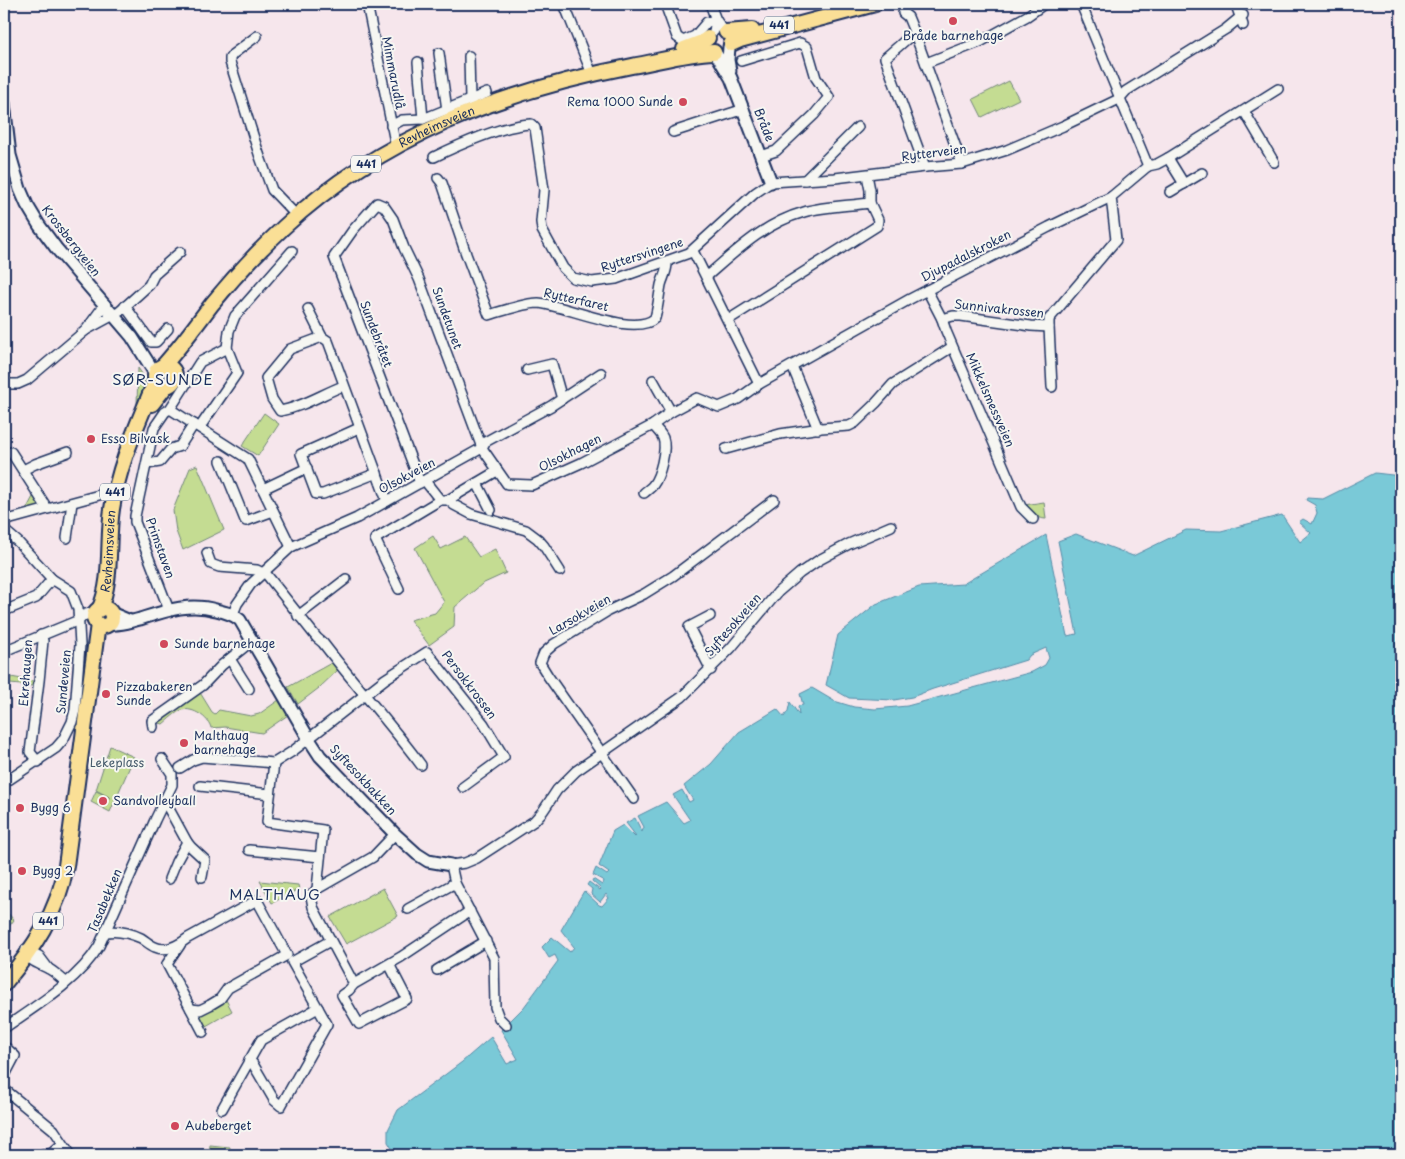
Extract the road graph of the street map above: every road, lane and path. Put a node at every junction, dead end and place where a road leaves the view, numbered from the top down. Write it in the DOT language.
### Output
graph roads {
  1 [pos="367,4"];
  2 [pos="564,4"];
  3 [pos="665,4"];
  4 [pos="710,4"];
  5 [pos="875,4"];
  6 [pos="1044,4"];
  7 [pos="1081,4"];
  8 [pos="903,13"];
  9 [pos="1241,16"];
  10 [pos="915,34"];
  11 [pos="721,35"];
  12 [pos="257,36"];
  13 [pos="714,52"];
  14 [pos="439,53"];
  15 [pos="468,56"];
  16 [pos="741,61"];
  17 [pos="418,62"];
  18 [pos="926,63"];
  19 [pos="595,74"];
  20 [pos="731,78"];
  21 [pos="1278,90"];
  22 [pos="487,93"];
  23 [pos="1119,98"];
  24 [pos="470,100"];
  25 [pos="4,103"];
  26 [pos="744,109"];
  27 [pos="447,110"];
  28 [pos="1244,111"];
  29 [pos="424,119"];
  30 [pos="391,126"];
  31 [pos="858,127"];
  32 [pos="673,132"];
  33 [pos="396,146"];
  34 [pos="761,156"];
  35 [pos="434,157"];
  36 [pos="1168,158"];
  37 [pos="1274,162"];
  38 [pos="962,164"];
  39 [pos="1148,166"];
  40 [pos="925,167"];
  41 [pos="1202,173"];
  42 [pos="867,175"];
  43 [pos="438,178"];
  44 [pos="805,180"];
  45 [pos="771,182"];
  46 [pos="1184,184"];
  47 [pos="1170,192"];
  48 [pos="1112,197"];
  49 [pos="377,203"];
  50 [pos="870,203"];
  51 [pos="296,216"];
  52 [pos="292,250"];
  53 [pos="694,251"];
  54 [pos="180,252"];
  55 [pos="668,262"];
  56 [pos="707,276"];
  57 [pos="927,290"];
  58 [pos="105,304"];
  59 [pos="125,306"];
  60 [pos="308,308"];
  61 [pos="115,316"];
  62 [pos="942,319"];
  63 [pos="728,320"];
  64 [pos="1049,327"];
  65 [pos="86,330"];
  66 [pos="168,330"];
  67 [pos="322,337"];
  68 [pos="952,346"];
  69 [pos="227,348"];
  70 [pos="792,366"];
  71 [pos="527,369"];
  72 [pos="601,373"];
  73 [pos="163,374"];
  74 [pos="653,380"];
  75 [pos="4,384"];
  76 [pos="759,384"];
  77 [pos="343,386"];
  78 [pos="1052,387"];
  79 [pos="562,399"];
  80 [pos="689,401"];
  81 [pos="170,409"];
  82 [pos="671,412"];
  83 [pos="653,425"];
  84 [pos="197,426"];
  85 [pos="359,428"];
  86 [pos="818,429"];
  87 [pos="482,448"];
  88 [pos="726,449"];
  89 [pos="11,452"];
  90 [pos="68,452"];
  91 [pos="222,461"];
  92 [pos="146,464"];
  93 [pos="307,468"];
  94 [pos="23,470"];
  95 [pos="497,471"];
  96 [pos="377,473"];
  97 [pos="423,482"];
  98 [pos="477,483"];
  99 [pos="263,489"];
  100 [pos="644,493"];
  101 [pos="99,495"];
  102 [pos="444,500"];
  103 [pos="774,500"];
  104 [pos="387,501"];
  105 [pos="72,503"];
  106 [pos="47,508"];
  107 [pos="491,510"];
  108 [pos="273,511"];
  109 [pos="1033,518"];
  110 [pos="4,521"];
  111 [pos="891,526"];
  112 [pos="4,530"];
  113 [pos="67,538"];
  114 [pos="291,547"];
  115 [pos="207,553"];
  116 [pos="560,571"];
  117 [pos="262,574"];
  118 [pos="52,579"];
  119 [pos="346,579"];
  120 [pos="399,589"];
  121 [pos="169,610"];
  122 [pos="4,611"];
  123 [pos="233,614"];
  124 [pos="298,616"];
  125 [pos="710,616"];
  126 [pos="103,618"];
  127 [pos="78,620"];
  128 [pos="41,635"];
  129 [pos="252,640"];
  130 [pos="4,650"];
  131 [pos="230,659"];
  132 [pos="711,670"];
  133 [pos="249,689"];
  134 [pos="364,695"];
  135 [pos="36,713"];
  136 [pos="153,727"];
  137 [pos="308,739"];
  138 [pos="602,754"];
  139 [pos="162,759"];
  140 [pos="38,762"];
  141 [pos="274,763"];
  142 [pos="421,765"];
  143 [pos="180,768"];
  144 [pos="4,783"];
  145 [pos="200,786"];
  146 [pos="463,787"];
  147 [pos="270,794"];
  148 [pos="634,799"];
  149 [pos="164,800"];
  150 [pos="395,834"];
  151 [pos="187,842"];
  152 [pos="249,850"];
  153 [pos="320,857"];
  154 [pos="451,864"];
  155 [pos="202,877"];
  156 [pos="169,879"];
  157 [pos="455,883"];
  158 [pos="318,889"];
  159 [pos="408,909"];
  160 [pos="470,911"];
  161 [pos="106,932"];
  162 [pos="330,941"];
  163 [pos="486,941"];
  164 [pos="180,945"];
  165 [pos="27,951"];
  166 [pos="389,964"];
  167 [pos="437,970"];
  168 [pos="4,975"];
  169 [pos="66,982"];
  170 [pos="4,984"];
  171 [pos="354,984"];
  172 [pos="318,1008"];
  173 [pos="191,1009"];
  174 [pos="506,1025"];
  175 [pos="4,1028"];
  176 [pos="203,1032"];
  177 [pos="4,1046"];
  178 [pos="249,1060"];
  179 [pos="4,1077"];
  180 [pos="4,1089"];
  181 [pos="222,1109"];
  182 [pos="62,1144"];
  183 [pos="49,1154"];
  184 [pos="72,1155"];
  1 -- 30 [label="street, Mimmarudlå"];
  2 -- 19 [label="street"];
  3 -- 11 [label="street, Revheimsveien"];
  4 -- 11 [label="street"];
  5 -- 11 [label="main road, Revheimsveien / 441"];
  6 -- 18 [label="street"];
  7 -- 23 [label="street"];
  8 -- 10 [label="street"];
  9 -- 23 [label="street, Rytterveien"];
  10 -- 18 [label="street"];
  10 -- 40 [label="street"];
  11 -- 13 [label="main road"];
  11 -- 19 [label="main road, Revheimsveien / 441"];
  11 -- 20 [label="street, Bråde"];
  12 -- 51 [label="street"];
  13 -- 19 [label="main road, Revheimsveien / 441"];
  13 -- 20 [label="street, Bråde"];
  14 -- 27 [label="street"];
  15 -- 24 [label="street"];
  16 -- 34 [label="street"];
  17 -- 29 [label="street"];
  18 -- 38 [label="street"];
  19 -- 33 [label="main road, Revheimsveien / 441"];
  20 -- 26 [label="street, Bråde"];
  21 -- 28 [label="street, Djupadalskroken"];
  22 -- 24 [label="street, Revheimsveien"];
  23 -- 38 [label="street, Rytterveien"];
  23 -- 39 [label="street"];
  24 -- 27 [label="street, Revheimsveien"];
  25 -- 58 [label="street, Krossbergveien"];
  26 -- 32 [label="street"];
  26 -- 34 [label="street, Bråde"];
  27 -- 29 [label="street, Revheimsveien"];
  28 -- 36 [label="street, Djupadalskroken"];
  28 -- 37 [label="street"];
  29 -- 30 [label="street, Revheimsveien"];
  30 -- 33 [label="street, Mimmarudlå"];
  31 -- 44 [label="street"];
  33 -- 51 [label="main road, Revheimsveien / 441"];
  34 -- 45 [label="street, Bråde"];
  35 -- 55 [label="street, Ryttersvingene"];
  36 -- 39 [label="street, Djupadalskroken"];
  36 -- 46 [label="street"];
  38 -- 40 [label="street, Rytterveien"];
  39 -- 48 [label="street, Djupadalskroken"];
  40 -- 42 [label="street, Rytterveien"];
  41 -- 46 [label="street"];
  42 -- 44 [label="street, Rytterveien"];
  42 -- 50 [label="street"];
  43 -- 55 [label="street, Rytterfaret"];
  44 -- 45 [label="street, Rytterveien"];
  45 -- 53 [label="street, Ryttersvingene"];
  46 -- 47 [label="street"];
  48 -- 57 [label="street, Djupadalskroken"];
  48 -- 64 [label="street, Sunnivakrossen"];
  49 -- 87 [label="street, Sundetunet"];
  49 -- 97 [label="street, Sundebråtet"];
  50 -- 56 [label="street"];
  50 -- 63 [label="street"];
  51 -- 73 [label="main road, Revheimsveien / 441"];
  52 -- 69 [label="street"];
  53 -- 55 [label="street, Ryttersvingene"];
  53 -- 56 [label="street"];
  54 -- 59 [label="street"];
  56 -- 63 [label="street"];
  57 -- 62 [label="street, Mikkelsmessveien"];
  57 -- 70 [label="street, Djupadalskroken"];
  58 -- 61 [label="street, Krossbergveien"];
  58 -- 65 [label="street"];
  59 -- 61 [label="street"];
  59 -- 66 [label="street"];
  60 -- 67 [label="street"];
  61 -- 65 [label="street"];
  61 -- 73 [label="street, Krossbergveien"];
  62 -- 64 [label="street, Sunnivakrossen"];
  62 -- 68 [label="street, Mikkelsmessveien"];
  63 -- 76 [label="street"];
  64 -- 78 [label="street"];
  65 -- 75 [label="street"];
  67 -- 77 [label="street"];
  67 -- 77 [label="street"];
  68 -- 86 [label="street"];
  68 -- 109 [label="street, Mikkelsmessveien"];
  69 -- 81 [label="street, Primstaven"];
  69 -- 84 [label="street"];
  70 -- 76 [label="street, Djupadalskroken"];
  70 -- 86 [label="street"];
  71 -- 79 [label="street"];
  72 -- 79 [label="street, Olsokveien"];
  73 -- 126 [label="main road, Revheimsveien / 441"];
  74 -- 82 [label="street"];
  76 -- 80 [label="street, Djupadalskroken"];
  77 -- 85 [label="street"];
  79 -- 87 [label="street, Olsokveien"];
  80 -- 82 [label="street, Olsokhagen"];
  81 -- 84 [label="street"];
  81 -- 92 [label="street, Primstaven"];
  82 -- 83 [label="street, Olsokhagen"];
  83 -- 95 [label="street, Olsokhagen"];
  83 -- 100 [label="street"];
  84 -- 92 [label="street"];
  84 -- 99 [label="street"];
  85 -- 93 [label="street"];
  85 -- 96 [label="street"];
  86 -- 88 [label="street"];
  87 -- 95 [label="street, Olsokhagen"];
  87 -- 97 [label="street, Olsokveien"];
  89 -- 94 [label="street"];
  90 -- 94 [label="street"];
  91 -- 108 [label="street"];
  92 -- 121 [label="street, Primstaven"];
  93 -- 96 [label="street"];
  93 -- 99 [label="street"];
  94 -- 106 [label="street"];
  95 -- 98 [label="street"];
  96 -- 104 [label="street"];
  97 -- 102 [label="street"];
  97 -- 104 [label="street, Olsokveien"];
  98 -- 102 [label="street"];
  98 -- 107 [label="street"];
  99 -- 108 [label="street"];
  101 -- 105 [label="street"];
  102 -- 116 [label="street"];
  102 -- 120 [label="street"];
  103 -- 138 [label="street, Larsokveien"];
  104 -- 114 [label="street, Olsokveien"];
  105 -- 106 [label="street"];
  105 -- 113 [label="street"];
  106 -- 110 [label="street"];
  108 -- 114 [label="street"];
  111 -- 132 [label="street, Syftesokveien"];
  112 -- 118 [label="street, Sundeveien"];
  114 -- 117 [label="street, Olsokveien"];
  115 -- 117 [label="street"];
  117 -- 123 [label="street, Olsokveien"];
  117 -- 124 [label="street"];
  118 -- 122 [label="street"];
  118 -- 127 [label="street, Sundeveien"];
  119 -- 124 [label="street"];
  121 -- 123 [label="street"];
  121 -- 126 [label="street"];
  123 -- 129 [label="street, Syftesokbakken"];
  124 -- 134 [label="street"];
  125 -- 132 [label="street"];
  126 -- 127 [label="street"];
  126 -- 165 [label="main road, Revheimsveien / 441"];
  127 -- 128 [label="street"];
  127 -- 140 [label="street, Sundeveien"];
  128 -- 130 [label="street"];
  128 -- 135 [label="street, Ekrehaugen"];
  129 -- 131 [label="street"];
  129 -- 137 [label="street, Syftesokbakken"];
  131 -- 133 [label="street"];
  131 -- 136 [label="street"];
  132 -- 138 [label="street, Syftesokveien"];
  134 -- 137 [label="street, Persokkrossen"];
  134 -- 142 [label="street"];
  134 -- 146 [label="street, Persokkrossen"];
  135 -- 140 [label="street, Sundeveien"];
  137 -- 141 [label="street, Persokkrossen"];
  137 -- 150 [label="street, Syftesokbakken"];
  138 -- 148 [label="street, Larsokveien"];
  138 -- 154 [label="street, Syftesokbakken"];
  139 -- 149 [label="street, Tasabekken"];
  140 -- 144 [label="street, Sundeveien"];
  141 -- 143 [label="street"];
  141 -- 147 [label="street"];
  145 -- 147 [label="street"];
  147 -- 153 [label="street"];
  149 -- 151 [label="street"];
  149 -- 161 [label="street, Tasabekken"];
  150 -- 154 [label="street, Syftesokbakken"];
  150 -- 158 [label="street"];
  151 -- 155 [label="street"];
  151 -- 156 [label="street"];
  152 -- 153 [label="street"];
  153 -- 158 [label="street"];
  154 -- 157 [label="street"];
  157 -- 159 [label="street"];
  157 -- 160 [label="street"];
  158 -- 162 [label="street"];
  160 -- 163 [label="street"];
  160 -- 166 [label="street"];
  161 -- 164 [label="street"];
  161 -- 169 [label="street, Tasabekken"];
  162 -- 171 [label="street"];
  162 -- 172 [label="street"];
  163 -- 167 [label="street"];
  163 -- 174 [label="street"];
  164 -- 173 [label="street"];
  164 -- 173 [label="street"];
  165 -- 168 [label="main road, Revheimsveien / 441"];
  165 -- 169 [label="street"];
  165 -- 170 [label="main road, Revheimsveien / 441"];
  166 -- 171 [label="street"];
  166 -- 171 [label="street"];
  169 -- 175 [label="street, Tasabekken"];
  172 -- 178 [label="street"];
  172 -- 178 [label="street"];
  173 -- 176 [label="street"];
  177 -- 179 [label="street"];
  178 -- 181 [label="street"];
  180 -- 182 [label="street"];
  182 -- 183 [label="street"];
  182 -- 184 [label="street"];
}
